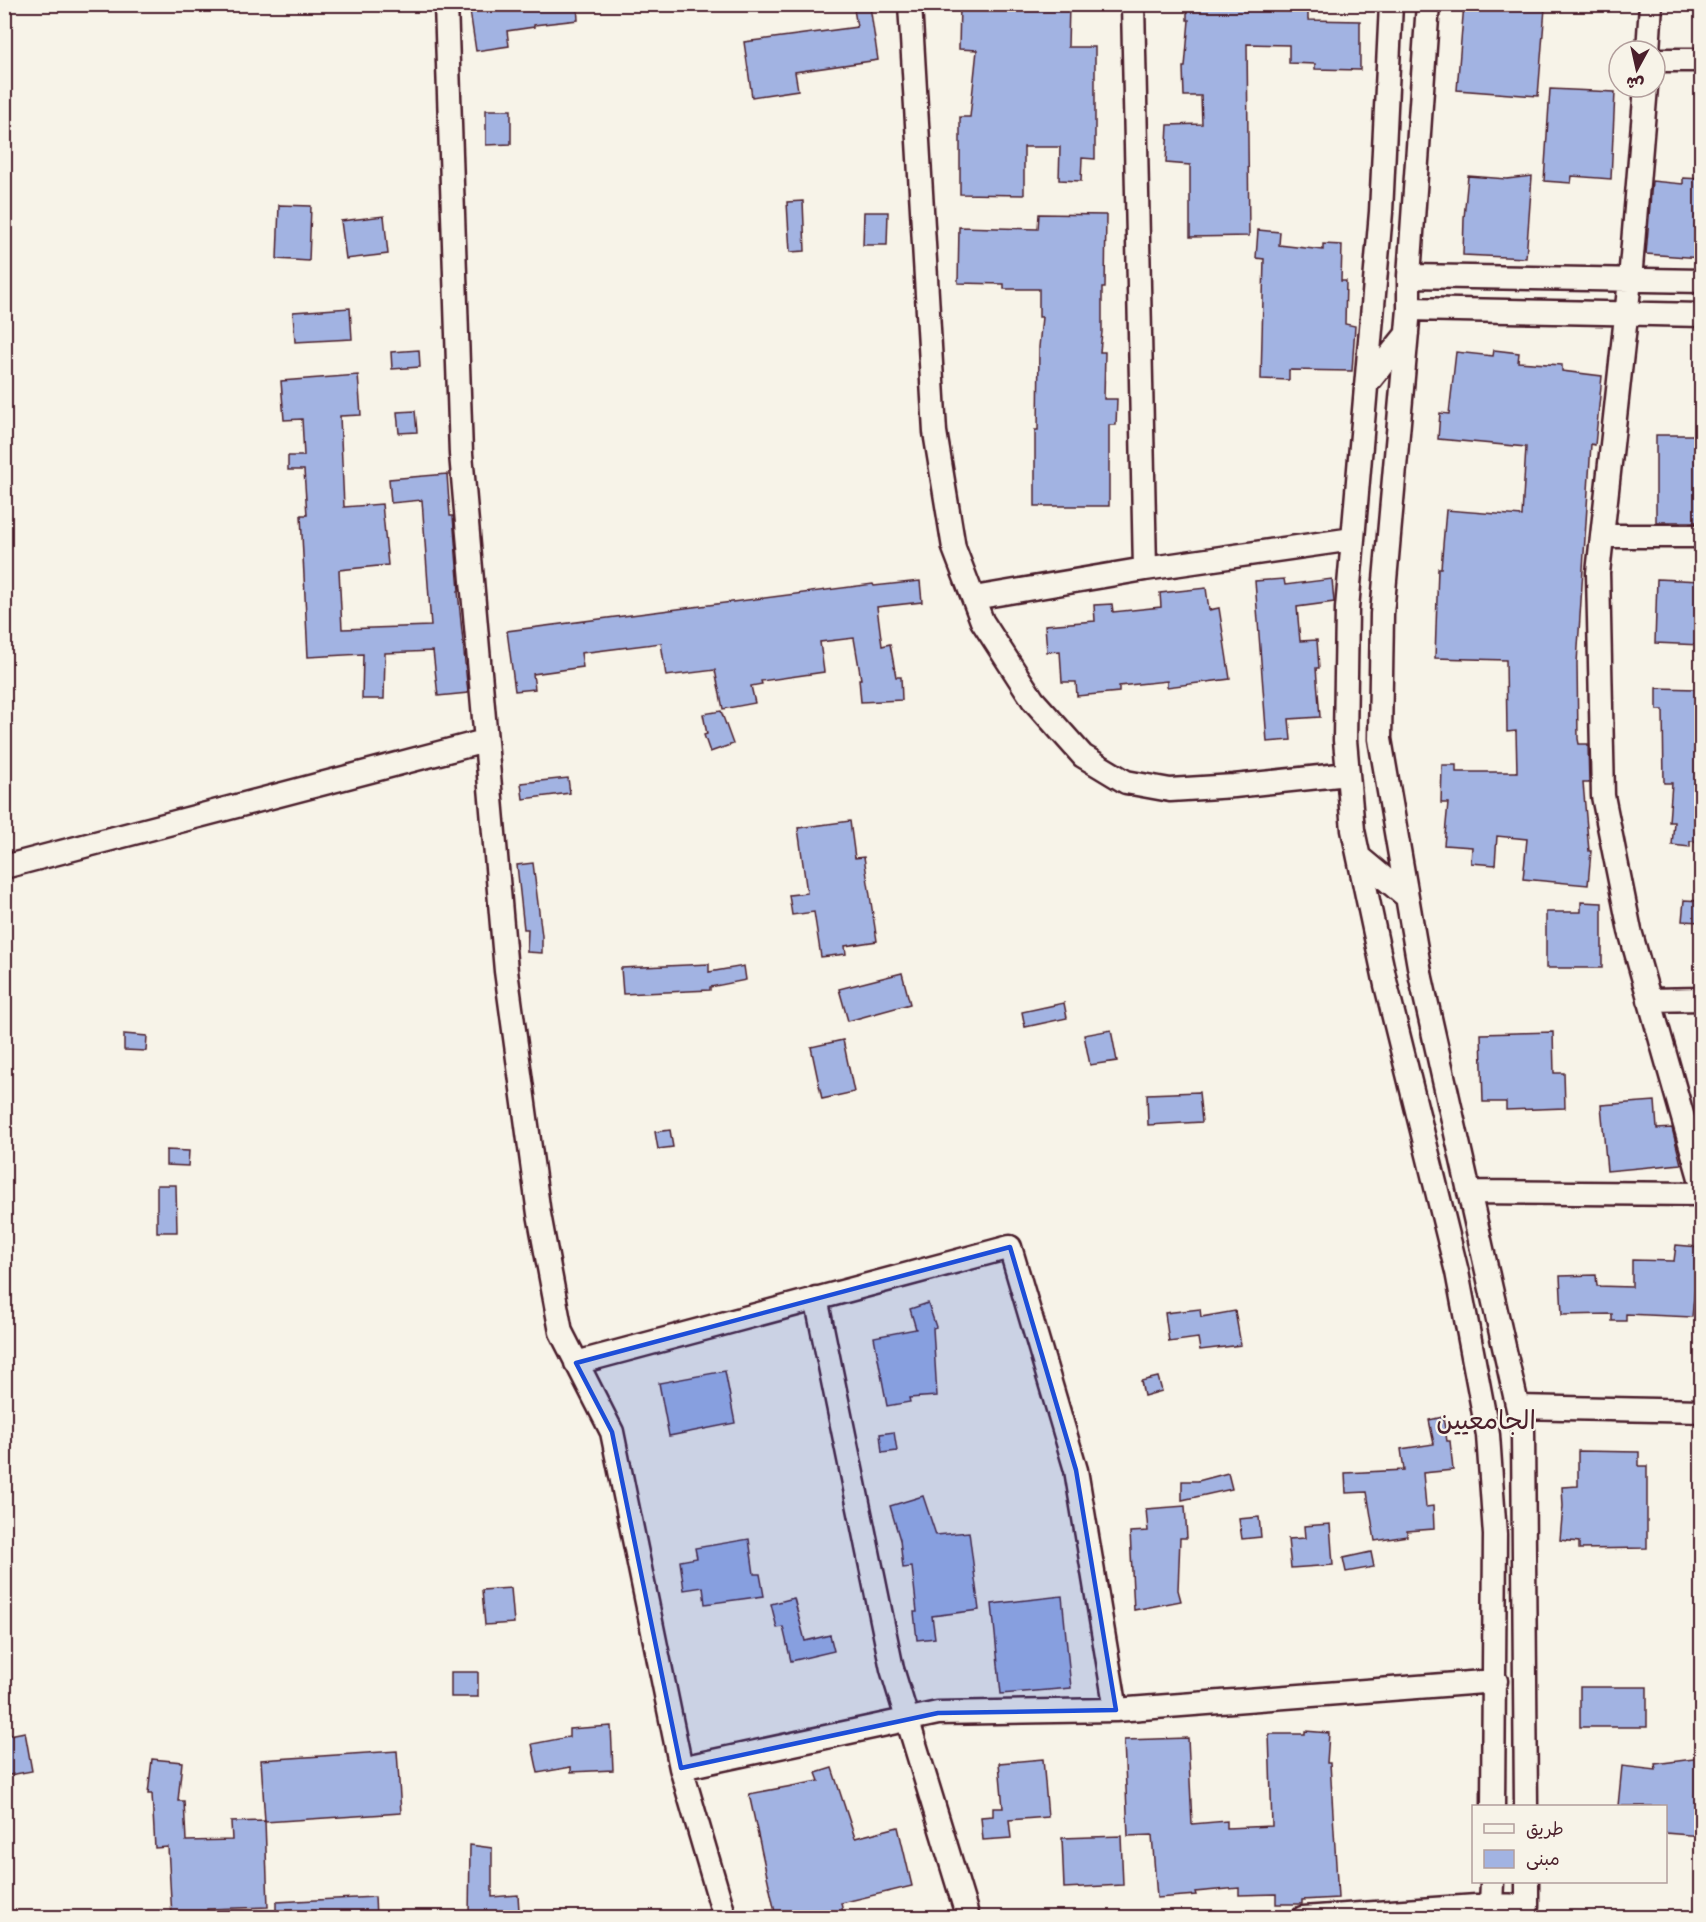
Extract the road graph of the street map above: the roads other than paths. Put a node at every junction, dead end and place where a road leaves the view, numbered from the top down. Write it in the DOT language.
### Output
graph roads {
  1 [pos="446,4"];
  2 [pos="910,4"];
  3 [pos="1133,4"];
  4 [pos="1391,4"];
  5 [pos="1428,4"];
  6 [pos="1651,4"];
  7 [pos="1649,39"];
  8 [pos="1667,60"];
  9 [pos="1701,60"];
  10 [pos="1645,99"];
  11 [pos="1409,276"];
  12 [pos="1499,278"];
  13 [pos="1630,280"];
  14 [pos="1701,281"];
  15 [pos="1409,309"];
  16 [pos="1445,310"];
  17 [pos="1625,314"];
  18 [pos="1701,315"];
  19 [pos="1407,334"];
  20 [pos="1366,385"];
  21 [pos="1602,536"];
  22 [pos="1701,536"];
  23 [pos="1388,540"];
  24 [pos="1352,550"];
  25 [pos="1145,569"];
  26 [pos="974,598"];
  27 [pos="485,741"];
  28 [pos="1348,774"];
  29 [pos="1359,857"];
  30 [pos="4,867"];
  31 [pos="1407,897"];
  32 [pos="1701,999"];
  33 [pos="1649,1000"];
  34 [pos="1701,1185"];
  35 [pos="1469,1192"];
  36 [pos="1701,1194"];
  37 [pos="816,1298"];
  38 [pos="576,1363"];
  39 [pos="1518,1407"];
  40 [pos="1701,1411"];
  41 [pos="1496,1681"];
  42 [pos="1116,1710"];
  43 [pos="908,1719"];
  44 [pos="681,1768"];
  45 [pos="1493,1805"];
  46 [pos="1526,1805"];
  47 [pos="1492,1883"];
  48 [pos="1527,1883"];
  49 [pos="1491,1905"];
  50 [pos="725,1917"];
  51 [pos="969,1917"];
  52 [pos="1303,1917"];
  1 -- 27 [label="street"];
  2 -- 26 [label="street"];
  3 -- 25 [label="street"];
  4 -- 20 [label="street"];
  5 -- 11 [label="street"];
  6 -- 7 [label="street"];
  8 -- 9 [label="street"];
  10 -- 13 [label="street"];
  11 -- 12 [label="street"];
  11 -- 15 [label="street"];
  12 -- 13 [label="street"];
  12 -- 16 [label="street"];
  13 -- 14 [label="street"];
  13 -- 17 [label="street"];
  15 -- 16 [label="street"];
  15 -- 19 [label="street"];
  16 -- 17 [label="street"];
  17 -- 18 [label="street"];
  17 -- 21 [label="street"];
  19 -- 20 [label="street"];
  19 -- 23 [label="street"];
  20 -- 24 [label="street"];
  21 -- 22 [label="street"];
  21 -- 33 [label="street"];
  23 -- 24 [label="street"];
  23 -- 31 [label="street"];
  24 -- 25 [label="street"];
  24 -- 28 [label="street"];
  25 -- 26 [label="street"];
  26 -- 28 [label="street"];
  27 -- 30 [label="street"];
  27 -- 38 [label="street"];
  28 -- 29 [label="street"];
  29 -- 31 [label="street"];
  29 -- 41 [label="street"];
  31 -- 35 [label="street"];
  32 -- 33 [label="street"];
  33 -- 34 [label="street"];
  35 -- 36 [label="street"];
  35 -- 39 [label="street"];
  37 -- 38 [label="street"];
  37 -- 42 [label="street"];
  37 -- 43 [label="street"];
  38 -- 44 [label="street"];
  39 -- 40 [label="street"];
  39 -- 46 [label="street"];
  41 -- 42 [label="street"];
  41 -- 45 [label="street"];
  42 -- 43 [label="street"];
  43 -- 44 [label="street"];
  43 -- 51 [label="street"];
  44 -- 50 [label="street"];
  47 -- 49 [label="street"];
  48 -- 49 [label="street"];
  49 -- 52 [label="street"];
}
